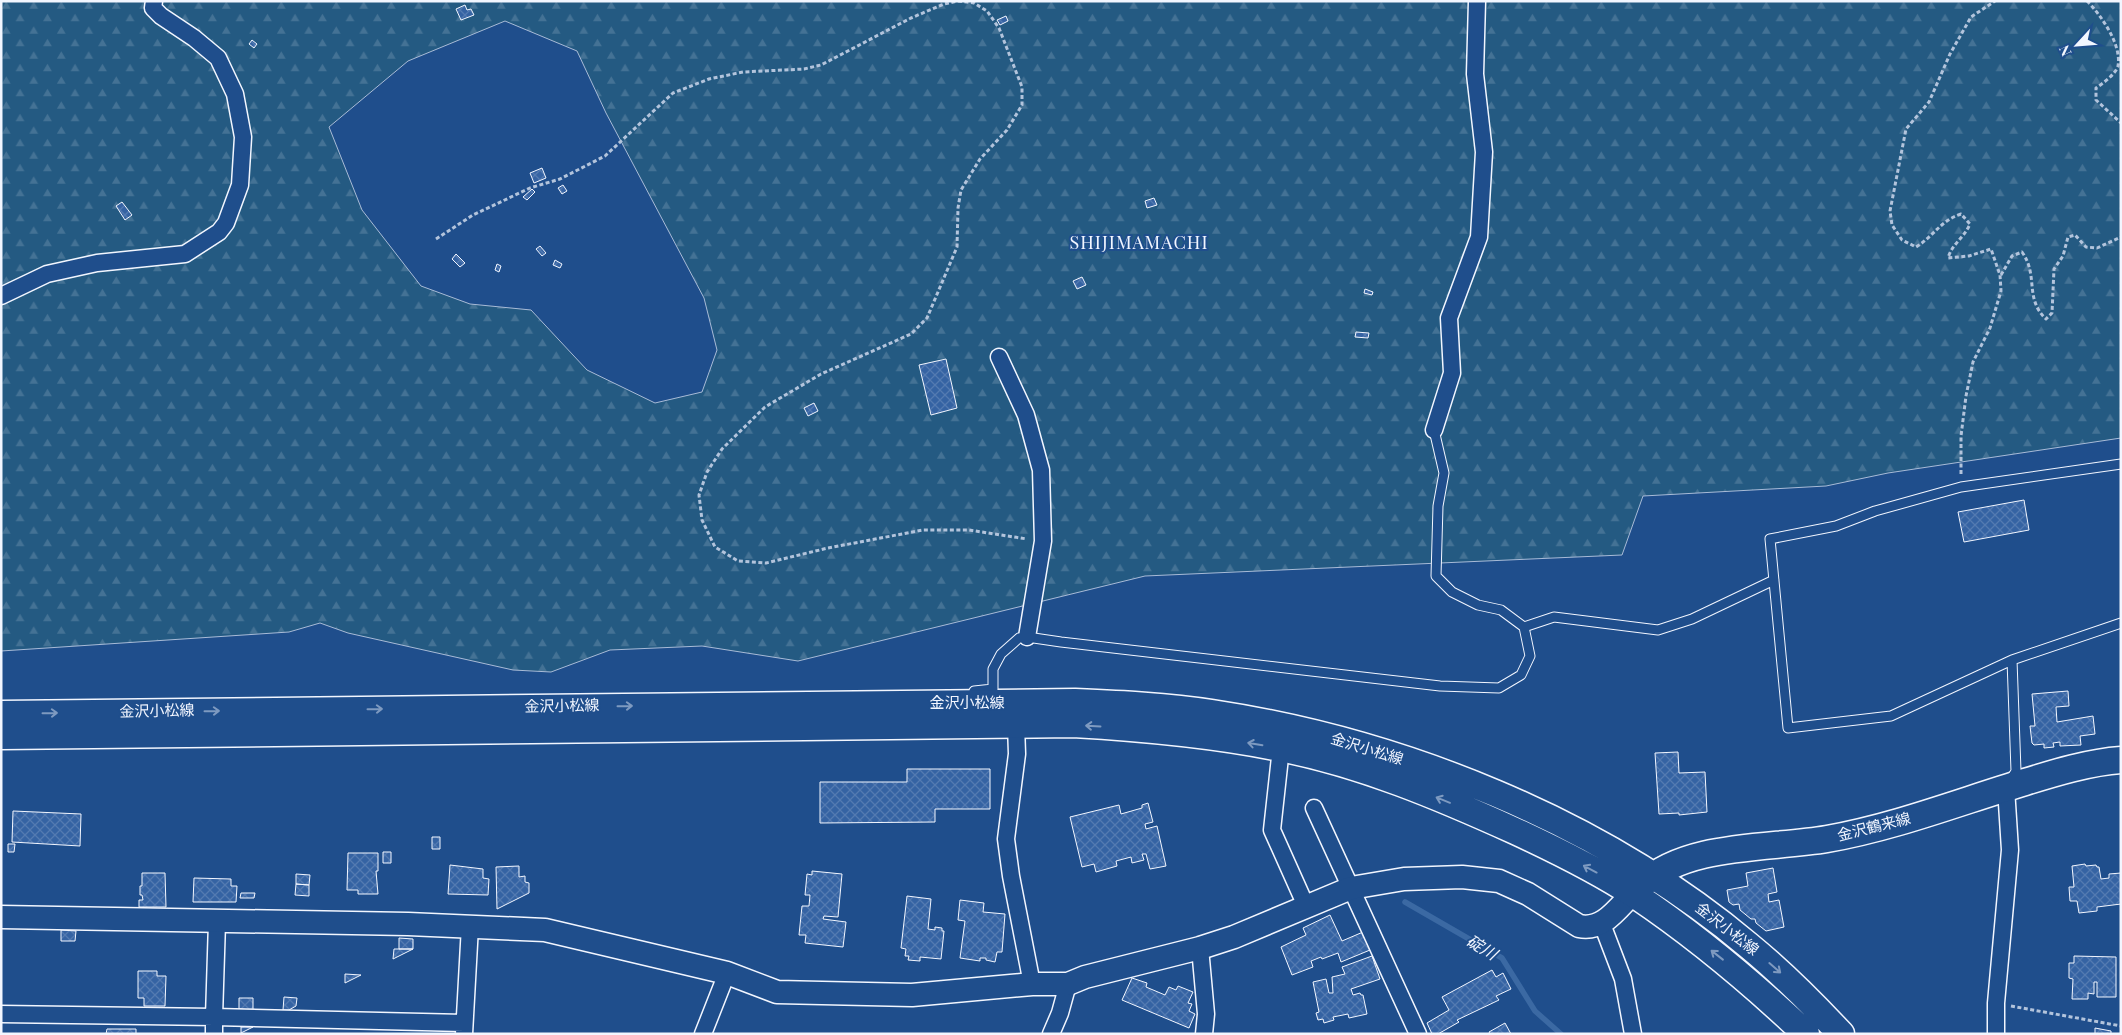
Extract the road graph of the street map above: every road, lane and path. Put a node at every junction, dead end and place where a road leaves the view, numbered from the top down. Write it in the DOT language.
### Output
graph roads {
  1 [pos="154,1"];
  2 [pos="958,1"];
  3 [pos="1478,1"];
  4 [pos="1995,1"];
  5 [pos="2087,1"];
  6 [pos="2121,123"];
  7 [pos="2121,237"];
  8 [pos="436,239"];
  9 [pos="2000,275"];
  10 [pos="1,296"];
  11 [pos="999,357"];
  12 [pos="1434,430"];
  13 [pos="2121,464"];
  14 [pos="1961,487"];
  15 [pos="1043,541"];
  16 [pos="1774,580"];
  17 [pos="2121,623"];
  18 [pos="1524,628"];
  19 [pos="1027,637"];
  20 [pos="2012,660"];
  21 [pos="965,692"];
  22 [pos="946,694"];
  23 [pos="872,702"];
  24 [pos="1,714"];
  25 [pos="1016,725"];
  26 [pos="1,736"];
  27 [pos="1281,748"];
  28 [pos="2121,760"];
  29 [pos="2006,788"];
  30 [pos="1314,808"];
  31 [pos="1652,875"];
  32 [pos="1351,888"];
  33 [pos="1633,893"];
  34 [pos="1306,906"];
  35 [pos="1,917"];
  36 [pos="217,922"];
  37 [pos="1602,924"];
  38 [pos="470,926"];
  39 [pos="1200,948"];
  40 [pos="727,973"];
  41 [pos="1032,984"];
  42 [pos="1068,984"];
  43 [pos="1996,1003"];
  44 [pos="1,1014"];
  45 [pos="214,1017"];
  46 [pos="2121,1026"];
  47 [pos="464,1028"];
  48 [pos="214,1034"];
  49 [pos="703,1034"];
  50 [pos="1052,1034"];
  51 [pos="1204,1034"];
  52 [pos="1418,1034"];
  53 [pos="1633,1034"];
  54 [pos="1806,1034"];
  55 [pos="1842,1034"];
  56 [pos="1996,1034"];
  1 -- 10 [label="street"];
  2 -- 8 [label="path"];
  2 -- 15 [label="path"];
  3 -- 12 [label="street"];
  4 -- 9 [label="path"];
  5 -- 6 [label="path"];
  7 -- 9 [label="path"];
  9 -- 14 [label="path"];
  11 -- 15 [label="street"];
  12 -- 18 [label="lane"];
  13 -- 14 [label="lane"];
  14 -- 16 [label="lane"];
  15 -- 19 [label="street"];
  16 -- 18 [label="lane"];
  16 -- 20 [label="lane"];
  17 -- 20 [label="lane"];
  18 -- 19 [label="lane"];
  19 -- 21 [label="lane"];
  20 -- 29 [label="lane"];
  22 -- 23 [label="lane"];
  24 -- 23 [label="main road, 金沢小松線, one-way"];
  23 -- 31 [label="main road, 金沢小松線"];
  25 -- 26 [label="main road, 金沢小松線"];
  27 -- 25 [label="main road, 金沢小松線, one-way"];
  25 -- 41 [label="street"];
  33 -- 27 [label="main road, 金沢小松線, one-way"];
  27 -- 34 [label="street"];
  28 -- 29 [label="main road, 金沢鶴来線"];
  29 -- 31 [label="main road, 金沢鶴来線"];
  29 -- 43 [label="street"];
  30 -- 32 [label="street"];
  31 -- 33 [label="main road, 金沢鶴来線"];
  31 -- 55 [label="main road, 金沢小松線, one-way"];
  32 -- 34 [label="street"];
  32 -- 37 [label="street"];
  32 -- 52 [label="street"];
  33 -- 37 [label="street"];
  54 -- 33 [label="main road, 金沢小松線, one-way"];
  34 -- 39 [label="street"];
  35 -- 36 [label="street"];
  36 -- 38 [label="street"];
  36 -- 45 [label="street"];
  37 -- 53 [label="street"];
  38 -- 40 [label="street"];
  38 -- 47 [label="street"];
  39 -- 42 [label="street"];
  39 -- 51 [label="street"];
  40 -- 41 [label="street"];
  40 -- 49 [label="street"];
  41 -- 42 [label="street"];
  42 -- 50 [label="street"];
  43 -- 46 [label="path"];
  43 -- 56 [label="street"];
  44 -- 45 [label="street"];
  45 -- 47 [label="street"];
  45 -- 48 [label="street"];
}
